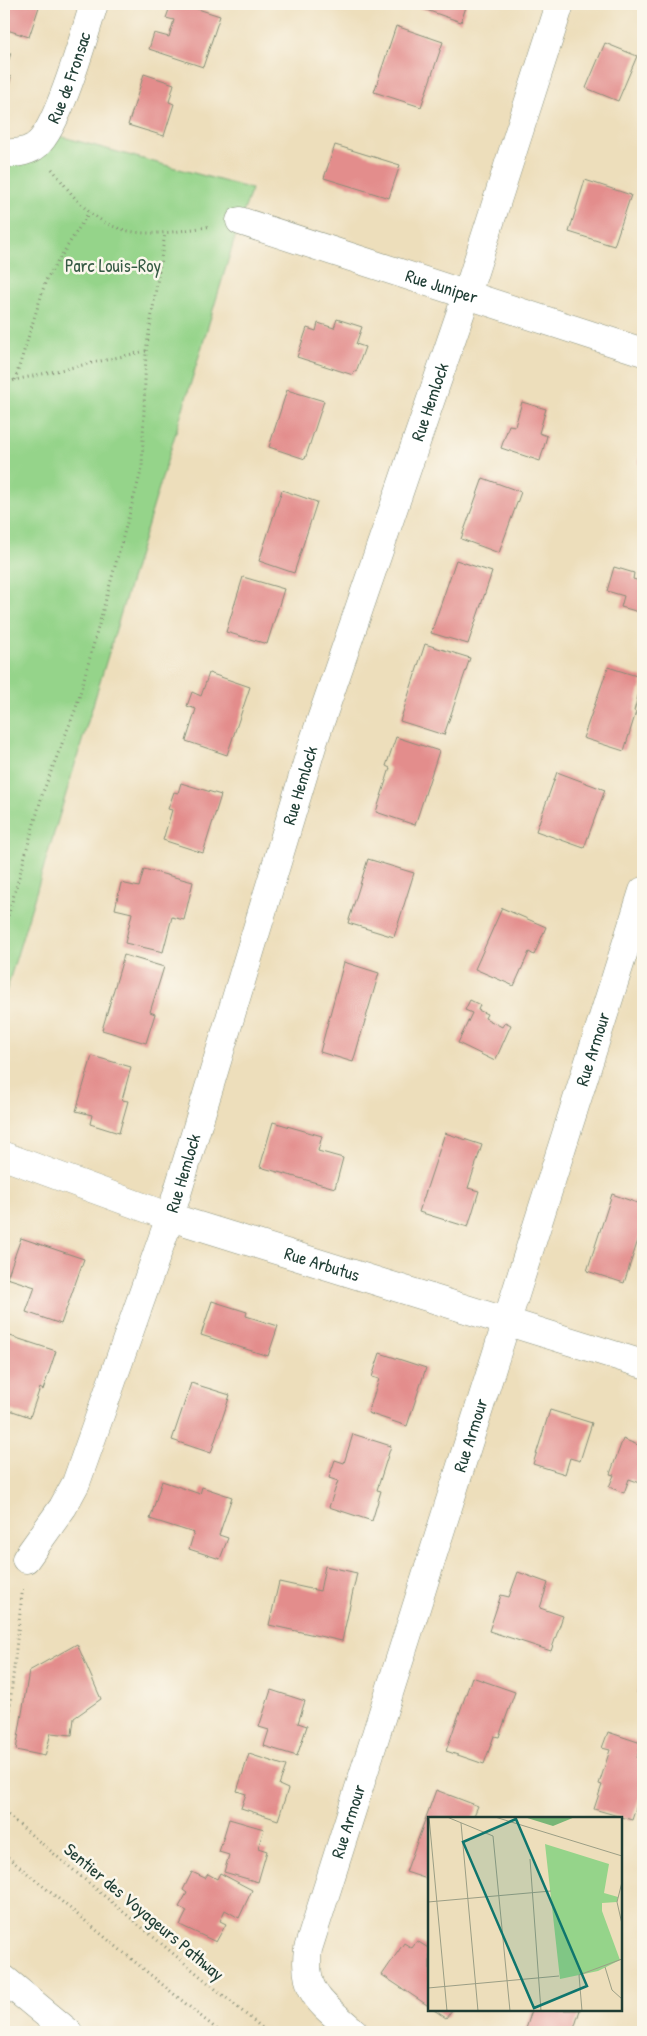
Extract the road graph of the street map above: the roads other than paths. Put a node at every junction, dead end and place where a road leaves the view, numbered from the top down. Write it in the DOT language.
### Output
graph roads {
  1 [pos="94,4"];
  2 [pos="560,4"];
  3 [pos="4,153"];
  4 [pos="240,221"];
  5 [pos="467,294"];
  6 [pos="643,352"];
  7 [pos="643,890"];
  8 [pos="4,1156"];
  9 [pos="170,1217"];
  10 [pos="506,1320"];
  11 [pos="643,1364"];
  12 [pos="26,1559"];
  13 [pos="4,1978"];
  14 [pos="68,2032"];
  15 [pos="354,2032"];
  1 -- 3 [label="street, Rue de Fronsac"];
  2 -- 5 [label="street, Rue Hemlock"];
  4 -- 5 [label="street, Rue Juniper"];
  5 -- 6 [label="street, Rue Juniper"];
  5 -- 9 [label="street, Rue Hemlock"];
  7 -- 10 [label="street, Rue Armour"];
  8 -- 9 [label="street, Rue Arbutus"];
  9 -- 10 [label="street, Rue Arbutus"];
  9 -- 12 [label="street, Rue Hemlock"];
  10 -- 11 [label="street, Rue Arbutus"];
  10 -- 15 [label="street, Rue Armour"];
  13 -- 14 [label="street"];
}
